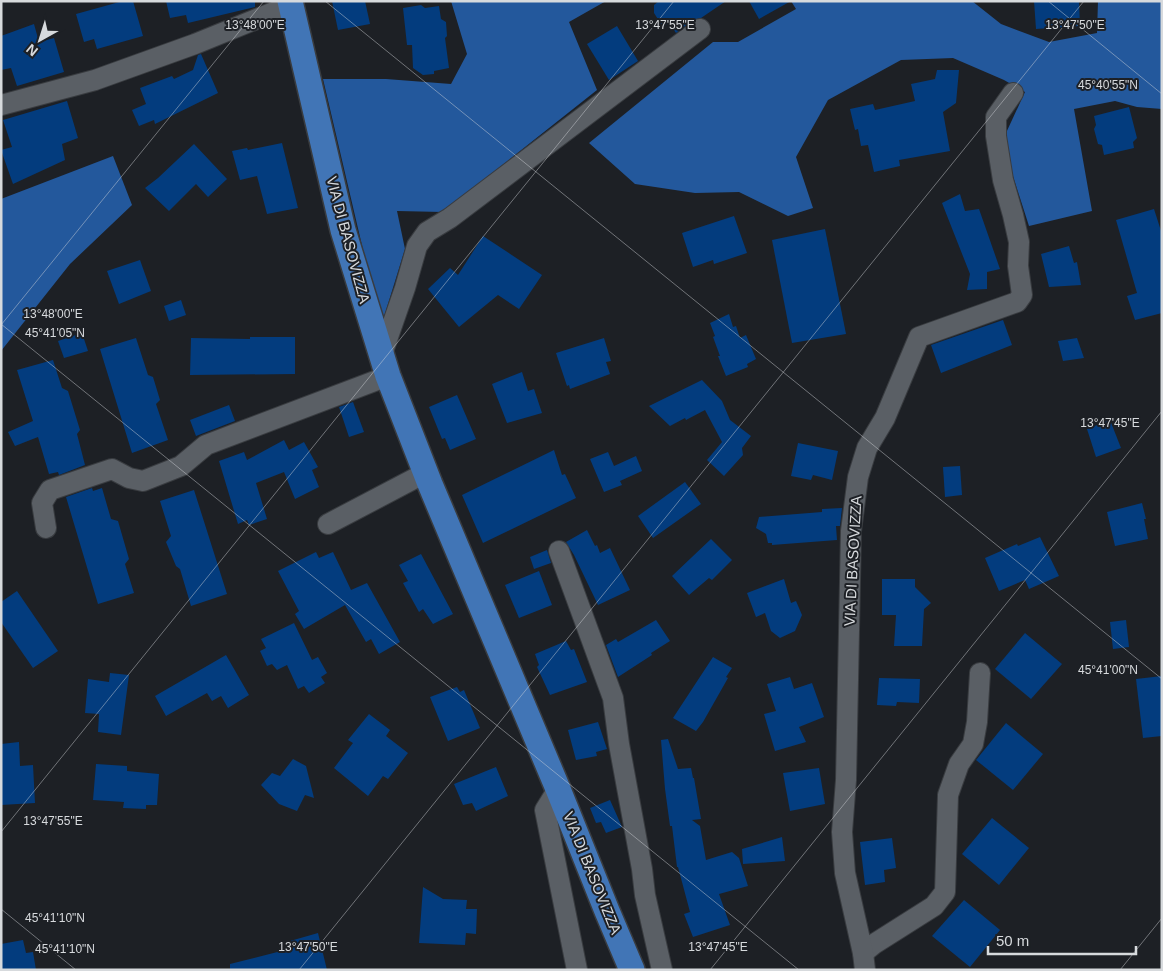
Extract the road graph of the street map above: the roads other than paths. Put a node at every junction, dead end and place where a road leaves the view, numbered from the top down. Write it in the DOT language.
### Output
graph roads {
  1 [pos="291,3"];
  2 [pos="700,29"];
  3 [pos="1012,93"];
  4 [pos="1,105"];
  5 [pos="384,366"];
  6 [pos="425,473"];
  7 [pos="328,524"];
  8 [pos="46,528"];
  9 [pos="559,551"];
  10 [pos="980,673"];
  11 [pos="558,789"];
  12 [pos="864,961"];
  13 [pos="578,970"];
  14 [pos="632,970"];
  15 [pos="662,970"];
  1 -- 4 [label="street"];
  1 -- 5 [label="main road, VIA DI BASOVIZZA"];
  2 -- 5 [label="street"];
  3 -- 12 [label="street, VIA DI BASOVIZZA"];
  5 -- 6 [label="main road, VIA DI BASOVIZZA"];
  5 -- 8 [label="street"];
  6 -- 7 [label="street"];
  6 -- 11 [label="main road, VIA DI BASOVIZZA"];
  9 -- 15 [label="street"];
  10 -- 12 [label="street"];
  11 -- 13 [label="street"];
  11 -- 14 [label="main road, VIA DI BASOVIZZA"];
}
